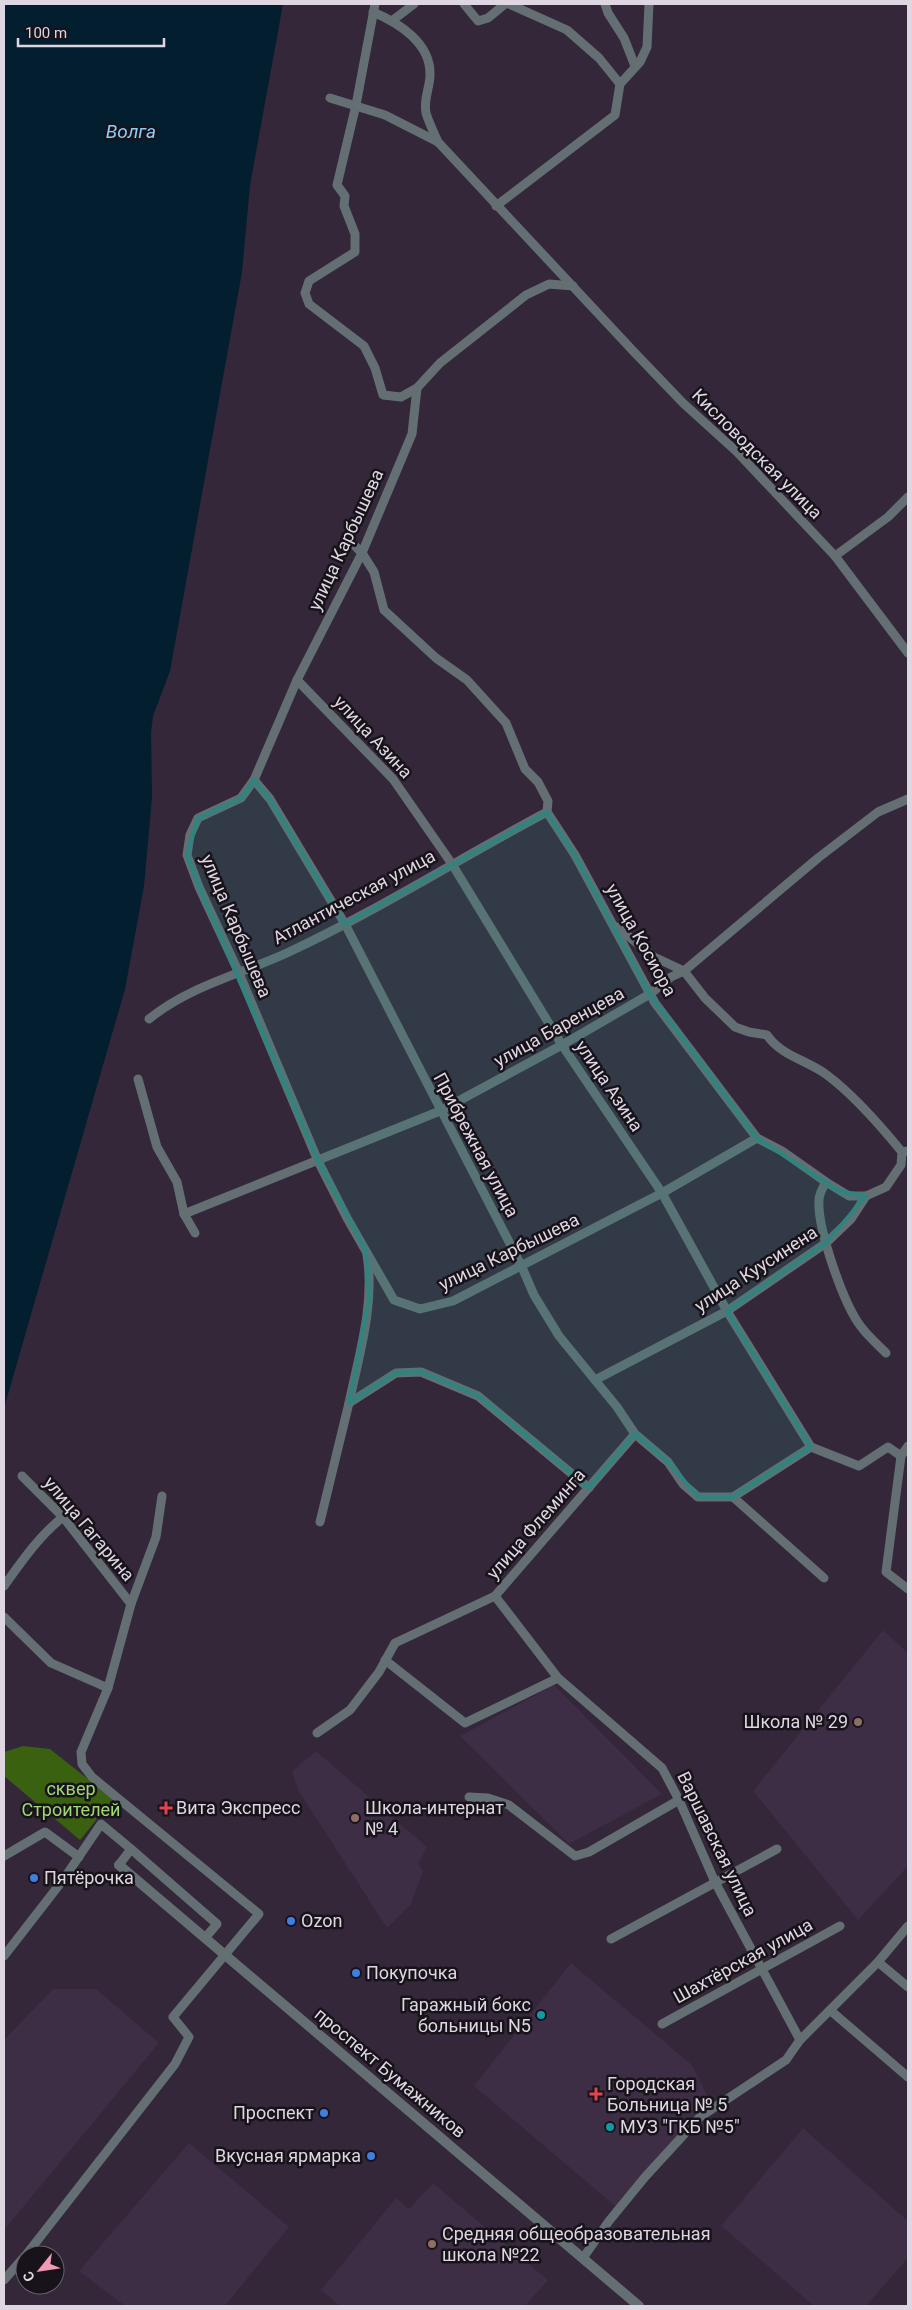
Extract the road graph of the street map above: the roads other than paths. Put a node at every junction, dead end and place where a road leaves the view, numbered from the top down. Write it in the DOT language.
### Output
graph roads {
  1 [pos="414,4"];
  2 [pos="464,4"];
  3 [pos="505,4"];
  4 [pos="509,4"];
  5 [pos="605,4"];
  6 [pos="649,4"];
  7 [pos="374,8"];
  8 [pos="393,20"];
  9 [pos="635,66"];
  10 [pos="620,84"];
  11 [pos="330,98"];
  12 [pos="356,105"];
  13 [pos="438,142"];
  14 [pos="496,206"];
  15 [pos="573,286"];
  16 [pos="417,388"];
  17 [pos="908,497"];
  18 [pos="351,542"];
  19 [pos="362,552"];
  20 [pos="834,556"];
  21 [pos="908,653"];
  22 [pos="297,680"];
  23 [pos="254,780"];
  24 [pos="908,798"];
  25 [pos="547,812"];
  26 [pos="452,864"];
  27 [pos="610,920"];
  28 [pos="345,924"];
  29 [pos="684,971"];
  30 [pos="239,973"];
  31 [pos="650,994"];
  32 [pos="148,1018"];
  33 [pos="562,1045"];
  34 [pos="138,1078"];
  35 [pos="440,1111"];
  36 [pos="757,1138"];
  37 [pos="905,1151"];
  38 [pos="318,1161"];
  39 [pos="826,1182"];
  40 [pos="662,1193"];
  41 [pos="866,1196"];
  42 [pos="184,1214"];
  43 [pos="195,1233"];
  44 [pos="826,1243"];
  45 [pos="366,1251"];
  46 [pos="521,1265"];
  47 [pos="727,1311"];
  48 [pos="886,1353"];
  49 [pos="595,1380"];
  50 [pos="349,1403"];
  51 [pos="635,1434"];
  52 [pos="908,1446"];
  53 [pos="811,1447"];
  54 [pos="901,1456"];
  55 [pos="22,1476"];
  56 [pos="589,1488"];
  57 [pos="162,1496"];
  58 [pos="733,1497"];
  59 [pos="63,1517"];
  60 [pos="320,1522"];
  61 [pos="824,1578"];
  62 [pos="4,1586"];
  63 [pos="908,1589"];
  64 [pos="495,1596"];
  65 [pos="131,1604"];
  66 [pos="4,1618"];
  67 [pos="385,1660"];
  68 [pos="558,1678"];
  69 [pos="108,1688"];
  70 [pos="317,1733"];
  71 [pos="468,1797"];
  72 [pos="679,1800"];
  73 [pos="131,1849"];
  74 [pos="777,1849"];
  75 [pos="4,1856"];
  76 [pos="79,1857"];
  77 [pos="119,1865"];
  78 [pos="715,1882"];
  79 [pos="840,1926"];
  80 [pos="908,1926"];
  81 [pos="204,1938"];
  82 [pos="611,1939"];
  83 [pos="4,1956"];
  84 [pos="225,1956"];
  85 [pos="878,1962"];
  86 [pos="764,1969"];
  87 [pos="908,1987"];
  88 [pos="831,2011"];
  89 [pos="662,2024"];
  90 [pos="800,2040"];
  91 [pos="908,2077"];
  92 [pos="35,2245"];
  93 [pos="583,2258"];
  94 [pos="15,2268"];
  95 [pos="4,2280"];
  96 [pos="639,2306"];
  1 -- 8 [label="street"];
  2 -- 3 [label="street"];
  4 -- 10 [label="street"];
  5 -- 9 [label="street"];
  6 -- 9 [label="street"];
  7 -- 8 [label="street"];
  7 -- 12 [label="street"];
  8 -- 13 [label="street"];
  9 -- 10 [label="street"];
  10 -- 14 [label="street"];
  11 -- 12 [label="street"];
  12 -- 13 [label="street"];
  12 -- 16 [label="street"];
  13 -- 14 [label="street, Кисловодская улица"];
  14 -- 15 [label="street, Кисловодская улица"];
  15 -- 16 [label="street"];
  15 -- 20 [label="street, Кисловодская улица"];
  16 -- 19 [label="street, улица Карбышева"];
  17 -- 20 [label="street"];
  18 -- 19 [label="street, улица Косиора"];
  19 -- 22 [label="street, улица Карбышева"];
  19 -- 25 [label="street, улица Косиора"];
  20 -- 21 [label="street, Кисловодская улица"];
  22 -- 23 [label="street, улица Карбышева"];
  22 -- 26 [label="street, улица Азина"];
  23 -- 28 [label="street, Прибрежная улица"];
  23 -- 30 [label="street, улица Карбышева"];
  24 -- 29 [label="street, улица Баренцева"];
  25 -- 26 [label="street, Атлантическая улица"];
  25 -- 27 [label="street, улица Косиора"];
  26 -- 28 [label="street, Атлантическая улица"];
  26 -- 33 [label="street, улица Азина"];
  27 -- 29 [label="street"];
  27 -- 31 [label="street, улица Косиора"];
  28 -- 30 [label="street, Атлантическая улица"];
  28 -- 35 [label="street, Прибрежная улица"];
  29 -- 31 [label="street, улица Баренцева"];
  29 -- 37 [label="street"];
  30 -- 32 [label="street, Атлантическая улица"];
  30 -- 38 [label="street, улица Карбышева"];
  31 -- 33 [label="street, улица Баренцева"];
  31 -- 36 [label="street, улица Косиора"];
  33 -- 35 [label="street, улица Баренцева"];
  33 -- 40 [label="street, улица Азина"];
  34 -- 42 [label="street"];
  35 -- 38 [label="street, улица Баренцева"];
  35 -- 46 [label="street, Прибрежная улица"];
  36 -- 39 [label="street, улица Косиора"];
  36 -- 40 [label="street, улица Карбышева"];
  37 -- 41 [label="street, улица Куусинена"];
  38 -- 42 [label="street, улица Баренцева"];
  38 -- 45 [label="street, улица Карбышева"];
  39 -- 41 [label="street, улица Косиора"];
  39 -- 44 [label="street"];
  40 -- 46 [label="street, улица Карбышева"];
  40 -- 47 [label="street, улица Азина"];
  41 -- 44 [label="street, улица Куусинена"];
  42 -- 43 [label="street"];
  44 -- 47 [label="street, улица Куусинена"];
  44 -- 48 [label="street"];
  45 -- 46 [label="street, улица Карбышева"];
  45 -- 50 [label="street"];
  46 -- 49 [label="street, Прибрежная улица"];
  47 -- 49 [label="street, улица Куусинена"];
  47 -- 53 [label="street, улица Азина"];
  49 -- 51 [label="street, Прибрежная улица"];
  50 -- 56 [label="street"];
  50 -- 60 [label="street"];
  51 -- 56 [label="street, улица Флеминга"];
  51 -- 58 [label="street, Прибрежная улица"];
  52 -- 54 [label="street"];
  53 -- 54 [label="street"];
  53 -- 58 [label="street"];
  54 -- 63 [label="street"];
  55 -- 59 [label="street, улица Гагарина"];
  56 -- 64 [label="street, улица Флеминга"];
  57 -- 65 [label="street"];
  58 -- 61 [label="street"];
  59 -- 62 [label="street"];
  59 -- 65 [label="street, улица Гагарина"];
  64 -- 67 [label="street, улица Флеминга"];
  64 -- 68 [label="street, Варшавская улица"];
  65 -- 69 [label="street"];
  66 -- 69 [label="street"];
  67 -- 68 [label="street"];
  67 -- 70 [label="street, улица Флеминга"];
  68 -- 72 [label="street, Варшавская улица"];
  69 -- 84 [label="street"];
  71 -- 72 [label="street"];
  72 -- 78 [label="street, Варшавская улица"];
  73 -- 76 [label="street"];
  73 -- 77 [label="street"];
  73 -- 81 [label="street"];
  74 -- 78 [label="street"];
  75 -- 76 [label="street"];
  76 -- 83 [label="street"];
  77 -- 81 [label="street, проспект Бумажников"];
  78 -- 82 [label="street"];
  78 -- 86 [label="street, Варшавская улица"];
  79 -- 86 [label="street, Шахтёрская улица"];
  80 -- 85 [label="street"];
  81 -- 84 [label="street, проспект Бумажников"];
  84 -- 92 [label="street"];
  84 -- 93 [label="street, проспект Бумажников"];
  85 -- 87 [label="street"];
  85 -- 88 [label="street"];
  86 -- 89 [label="street, Шахтёрская улица"];
  86 -- 90 [label="street, Варшавская улица"];
  88 -- 90 [label="street"];
  88 -- 91 [label="street"];
  90 -- 93 [label="street"];
  93 -- 96 [label="street, проспект Бумажников"];
  94 -- 95 [label="street"];
}
